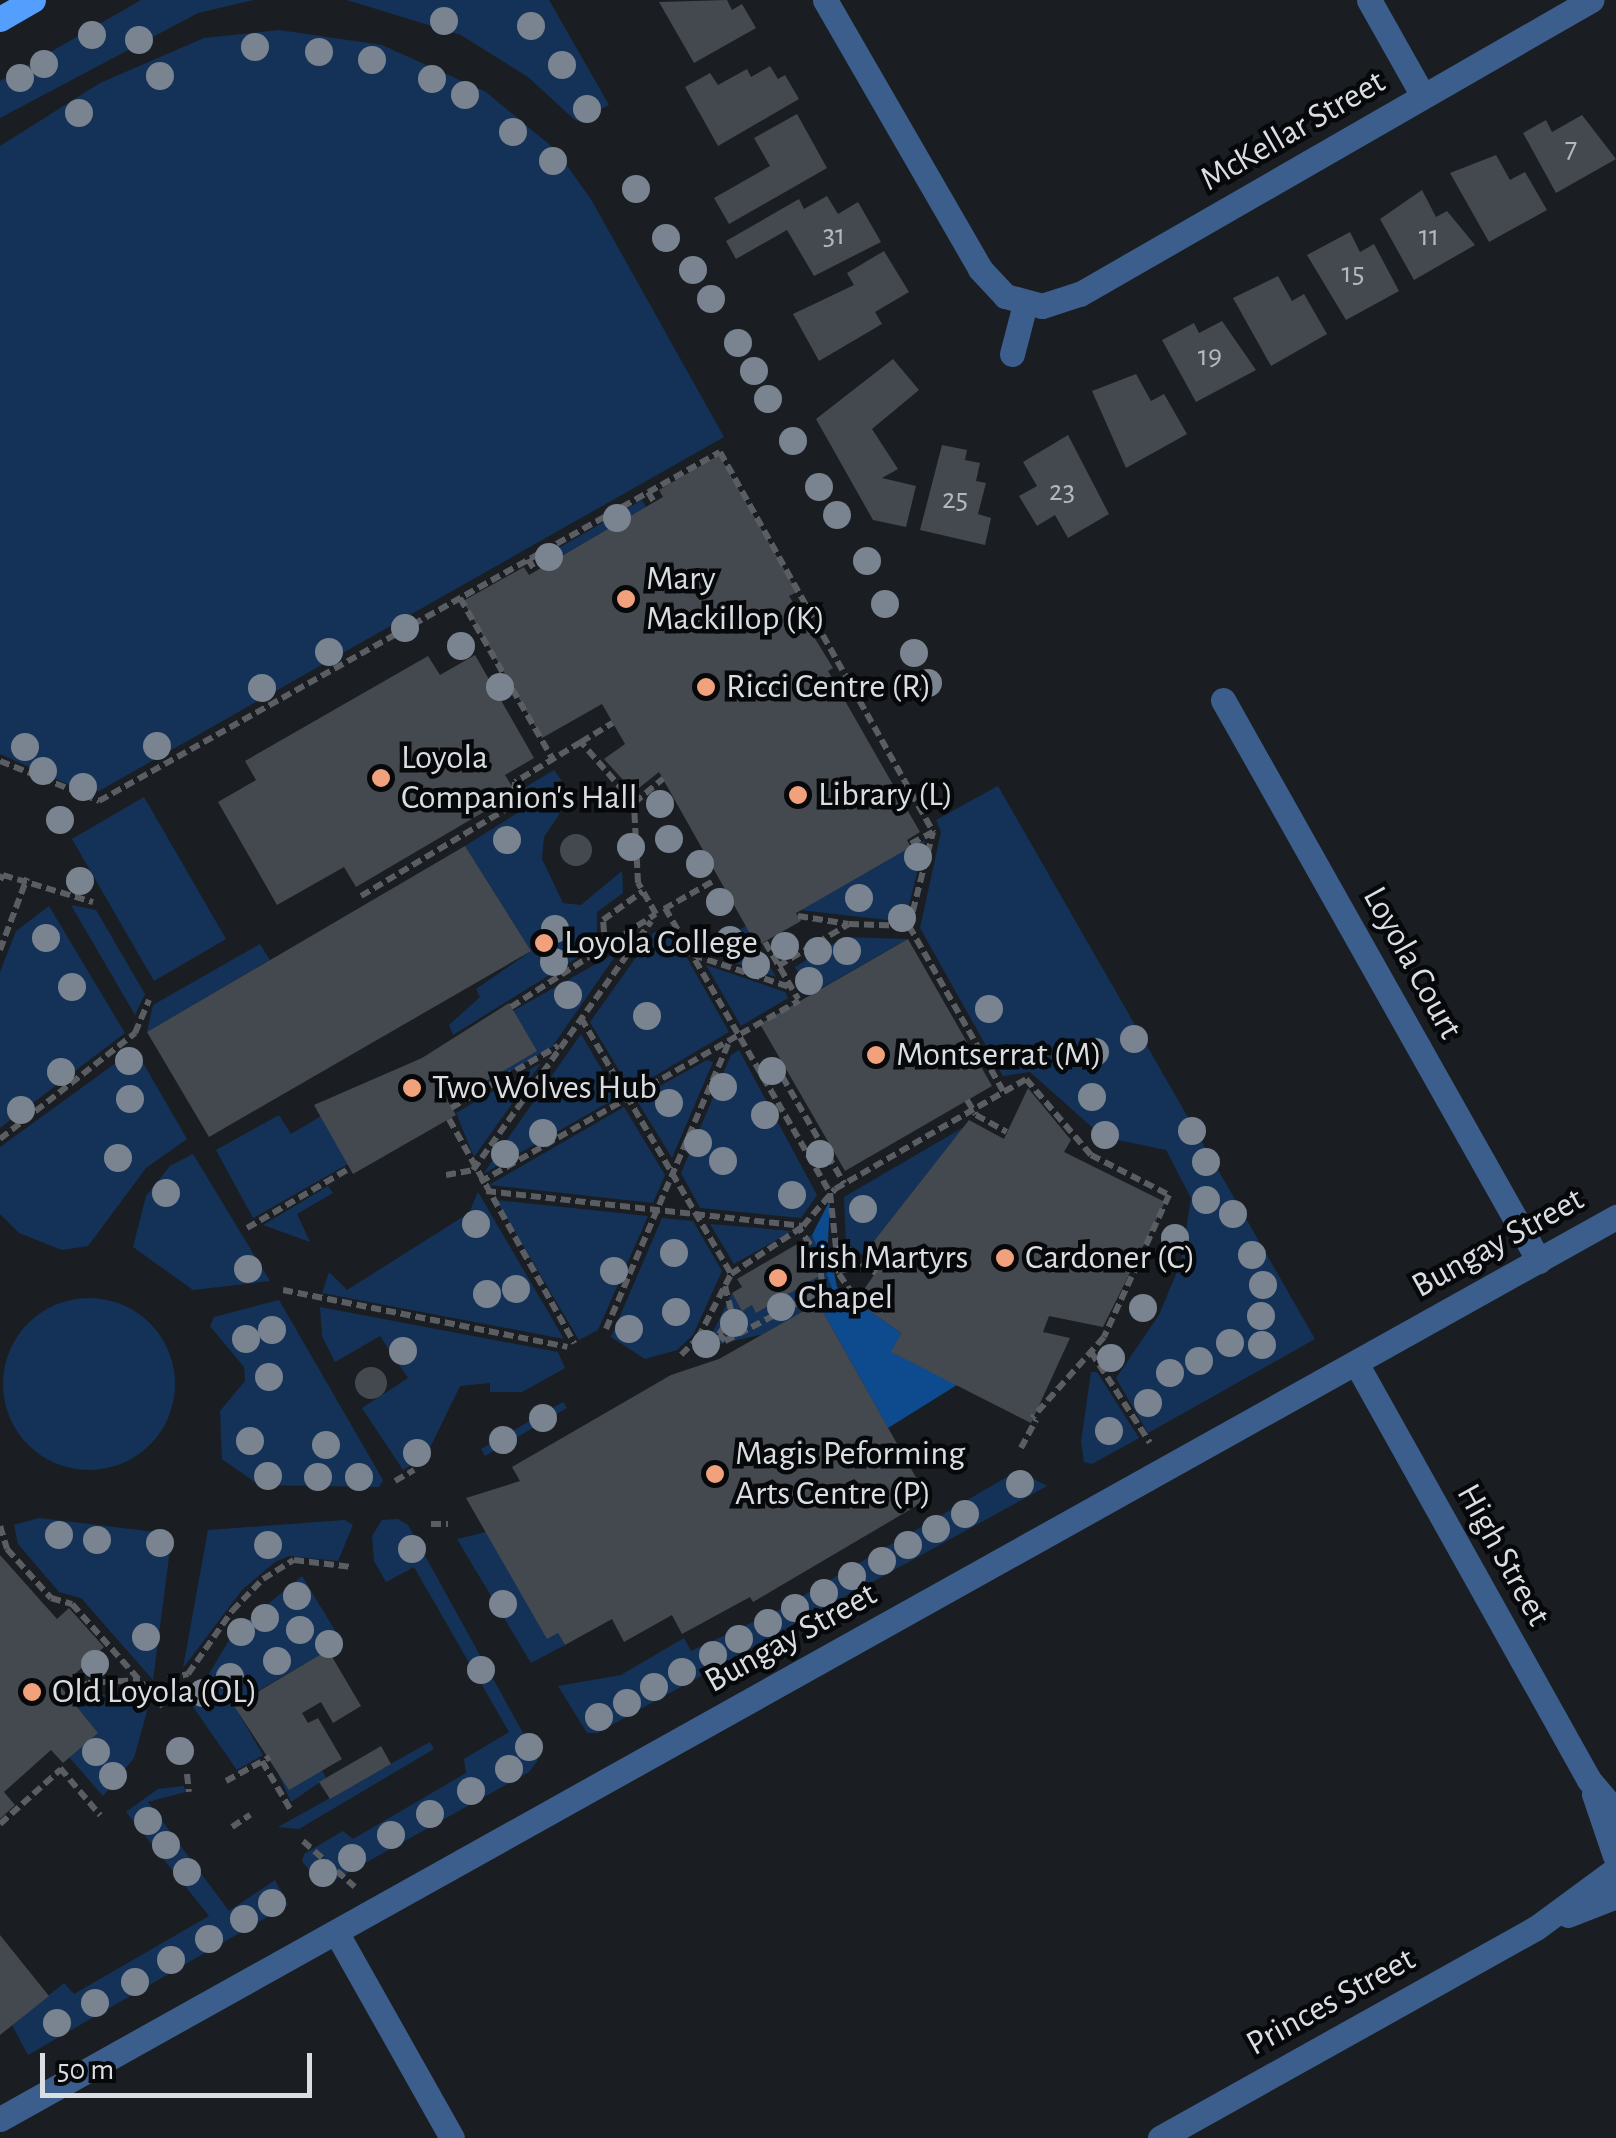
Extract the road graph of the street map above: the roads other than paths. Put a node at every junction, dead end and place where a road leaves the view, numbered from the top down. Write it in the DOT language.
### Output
graph roads {
  1 [pos="33,0"];
  2 [pos="825,0"];
  3 [pos="1369,0"];
  4 [pos="1591,0"];
  5 [pos="0,19"];
  6 [pos="1423,96"];
  7 [pos="1025,304"];
  8 [pos="1012,354"];
  9 [pos="1223,700"];
  10 [pos="1616,1217"];
  11 [pos="1539,1261"];
  12 [pos="1356,1363"];
  13 [pos="1590,1780"];
  14 [pos="1616,1812"];
  15 [pos="1615,1873"];
  16 [pos="336,1932"];
  17 [pos="0,2119"];
  18 [pos="452,2138"];
  19 [pos="1160,2138"];
  1 -- 5 [label="main road"];
  2 -- 7 [label="street"];
  3 -- 6 [label="street"];
  4 -- 6 [label="street, McKellar Street"];
  6 -- 7 [label="street, McKellar Street"];
  7 -- 8 [label="street"];
  9 -- 11 [label="street, Loyola Court"];
  10 -- 11 [label="street, Bungay Street"];
  11 -- 12 [label="street, Bungay Street"];
  12 -- 13 [label="street, High Street"];
  12 -- 16 [label="street, Bungay Street"];
  13 -- 14 [label="street, High Street"];
  13 -- 15 [label="street, High Street"];
  15 -- 19 [label="street, Princes Street"];
  16 -- 17 [label="street, Bungay Street"];
  16 -- 18 [label="street"];
}
